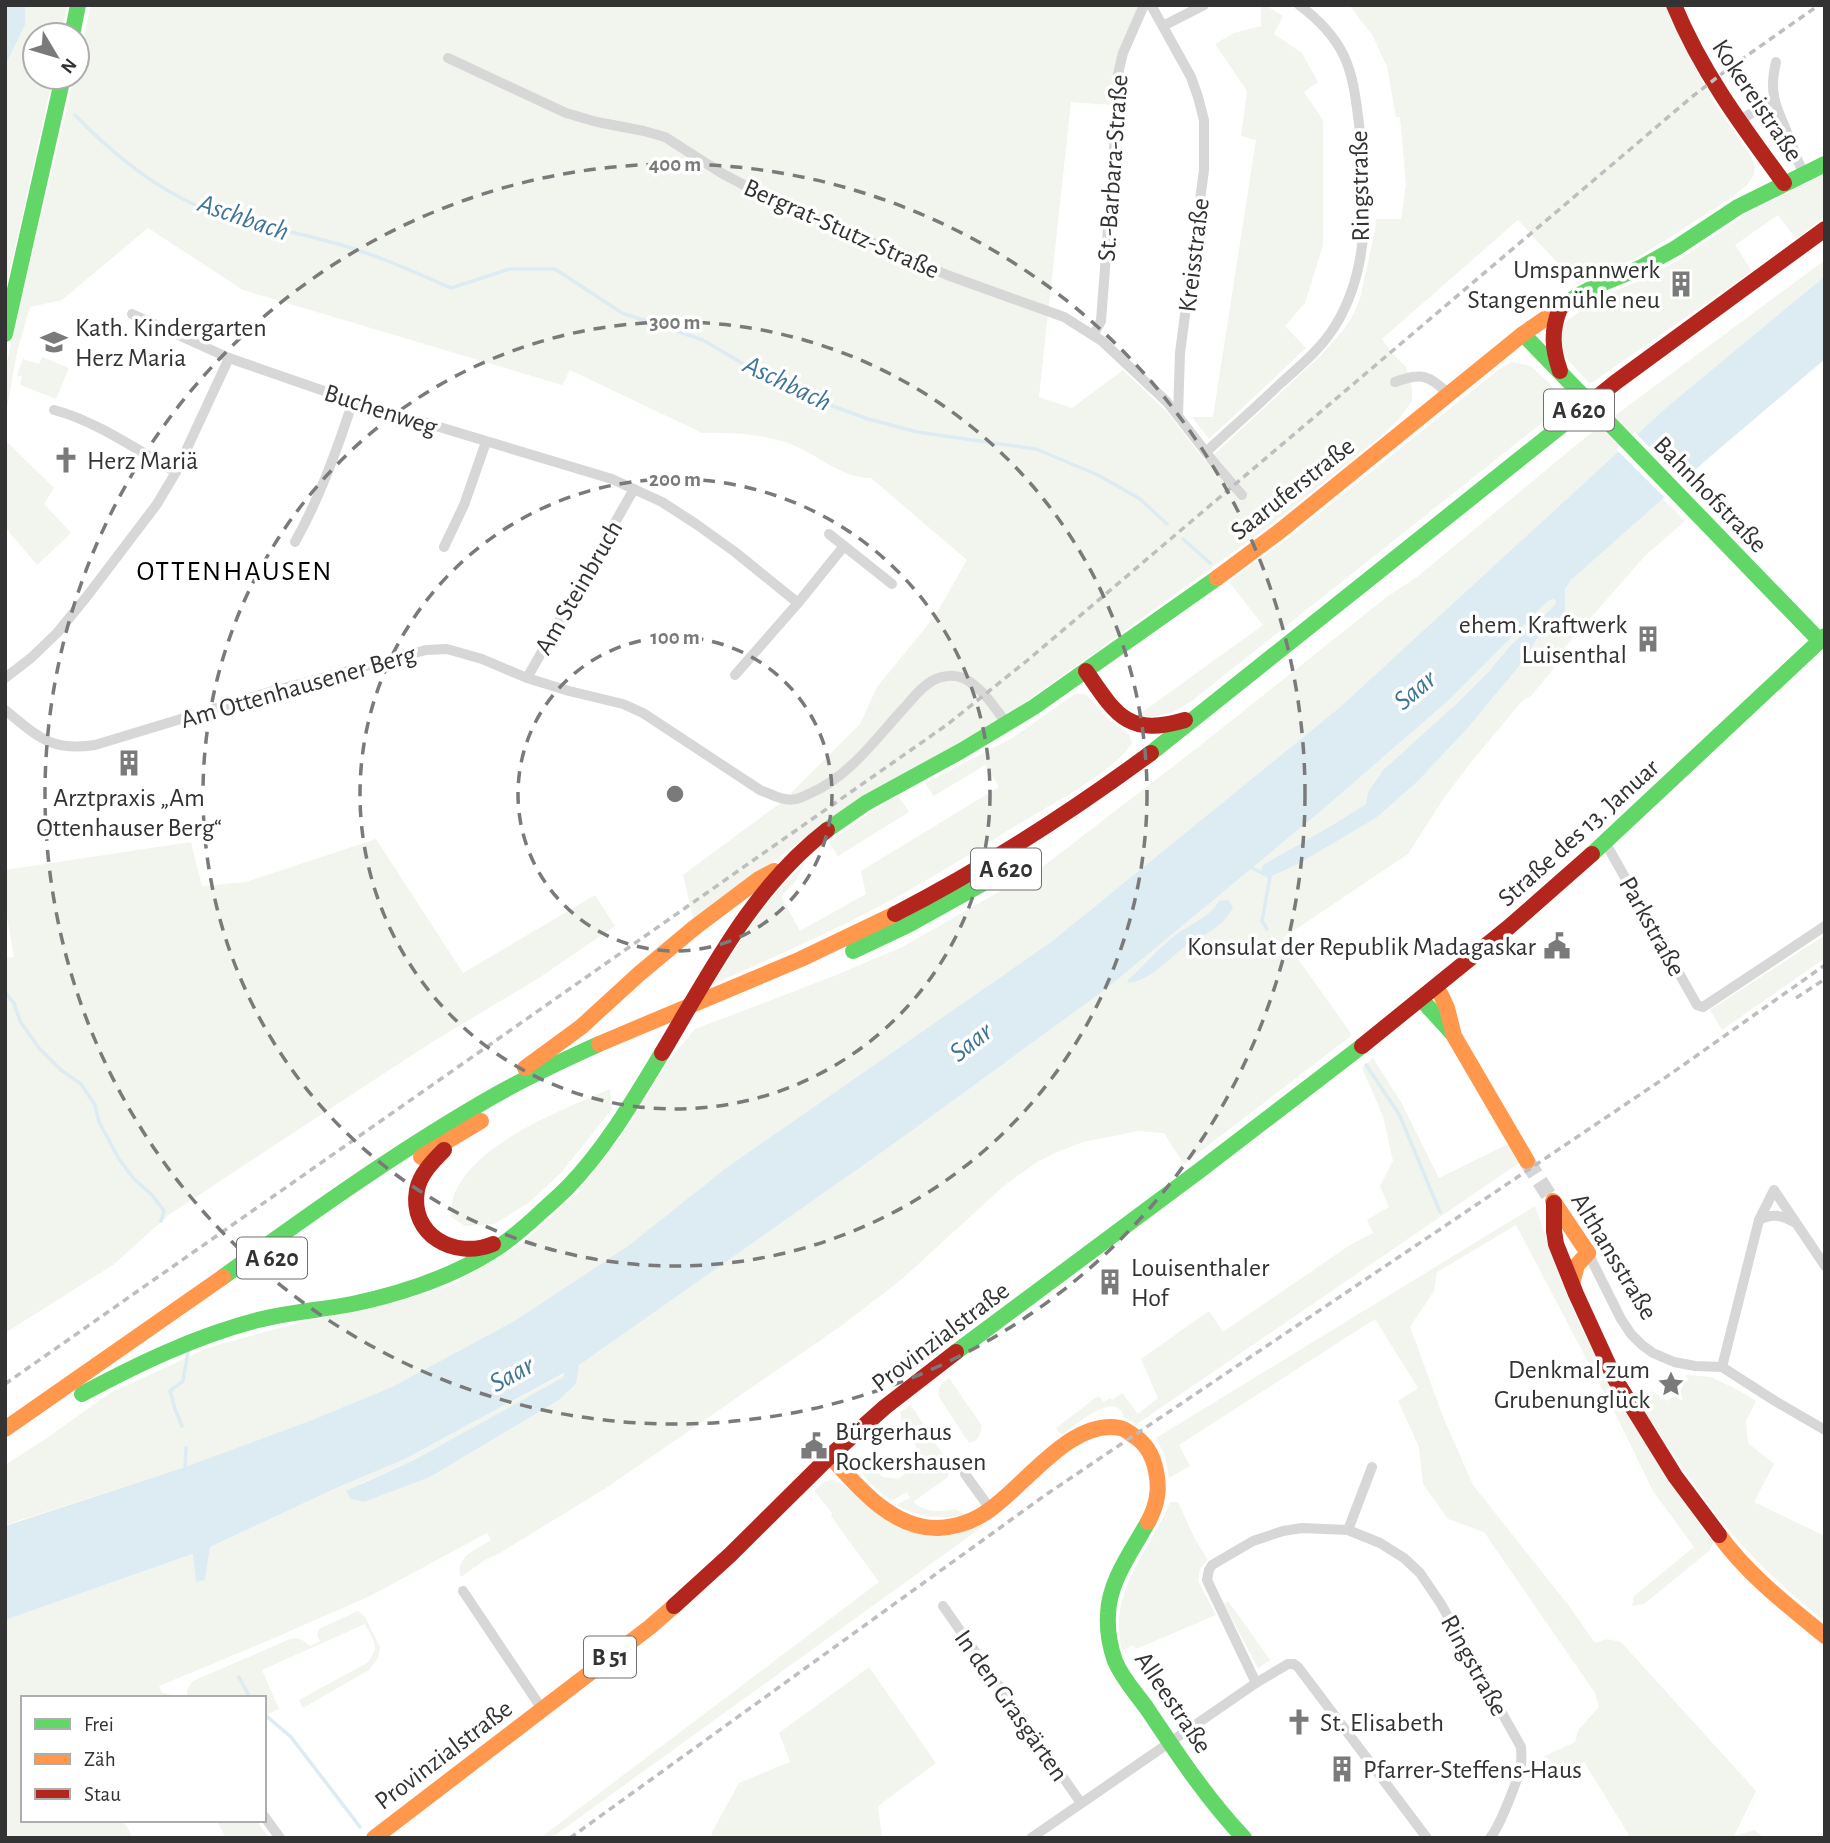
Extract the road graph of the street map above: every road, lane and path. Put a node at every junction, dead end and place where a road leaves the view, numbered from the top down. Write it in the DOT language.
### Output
graph roads {
  1 [pos="1144,5"];
  2 [pos="1151,5"];
  3 [pos="1204,5"];
  4 [pos="1299,5"];
  5 [pos="1674,5"];
  6 [pos="1163,26"];
  7 [pos="448,58"];
  8 [pos="1776,62"];
  9 [pos="59,91"];
  10 [pos="1773,99"];
  11 [pos="1739,121"];
  12 [pos="1825,164"];
  13 [pos="1804,173"];
  14 [pos="1784,183"];
  15 [pos="1825,229"];
  16 [pos="1825,247"];
  17 [pos="1560,307"];
  18 [pos="132,314"];
  19 [pos="5,334"];
  20 [pos="1094,334"];
  21 [pos="1522,334"];
  22 [pos="229,358"];
  23 [pos="1395,382"];
  24 [pos="1568,382"];
  25 [pos="1449,394"];
  26 [pos="353,401"];
  27 [pos="54,410"];
  28 [pos="1178,415"];
  29 [pos="486,442"];
  30 [pos="1206,452"];
  31 [pos="176,472"];
  32 [pos="634,489"];
  33 [pos="1242,495"];
  34 [pos="829,534"];
  35 [pos="295,542"];
  36 [pos="844,546"];
  37 [pos="444,547"];
  38 [pos="892,584"];
  39 [pos="798,603"];
  40 [pos="1823,641"];
  41 [pos="1086,671"];
  42 [pos="735,675"];
  43 [pos="1259,676"];
  44 [pos="5,678"];
  45 [pos="527,678"];
  46 [pos="1214,703"];
  47 [pos="5,710"];
  48 [pos="1007,724"];
  49 [pos="1605,842"];
  50 [pos="788,863"];
  51 [pos="1825,926"];
  52 [pos="1435,988"];
  53 [pos="1421,999"];
  54 [pos="1454,1036"];
  55 [pos="1354,1051"];
  56 [pos="445,1125"];
  57 [pos="467,1129"];
  58 [pos="1527,1161"];
  59 [pos="1759,1220"];
  60 [pos="1796,1223"];
  61 [pos="508,1239"];
  62 [pos="1588,1253"];
  63 [pos="1825,1266"];
  64 [pos="1572,1284"];
  65 [pos="1722,1367"];
  66 [pos="82,1394"];
  67 [pos="5,1429"];
  68 [pos="1825,1430"];
  69 [pos="5,1446"];
  70 [pos="830,1456"];
  71 [pos="963,1462"];
  72 [pos="1372,1467"];
  73 [pos="990,1510"];
  74 [pos="1348,1530"];
  75 [pos="463,1591"];
  76 [pos="943,1606"];
  77 [pos="1825,1636"];
  78 [pos="1256,1683"];
  79 [pos="542,1709"];
  80 [pos="1169,1742"];
  81 [pos="1081,1803"];
  82 [pos="266,1819"];
  83 [pos="280,1838"];
  84 [pos="374,1838"];
  85 [pos="1031,1838"];
  86 [pos="1244,1838"];
  87 [pos="1427,1838"];
  88 [pos="1490,1838"];
  1 -- 20 [label="street, St.-Barbara-Straße"];
  2 -- 6 [label="street, Kreisstraße"];
  3 -- 6 [label="street"];
  4 -- 30 [label="street, Ringstraße"];
  5 -- 11 [label="main road, Kokereistraße"];
  6 -- 28 [label="street, Kreisstraße"];
  7 -- 20 [label="street, Bergrat-Stutz-Straße"];
  8 -- 10 [label="street"];
  9 -- 19 [label="main road"];
  10 -- 11 [label="street"];
  10 -- 13 [label="street"];
  11 -- 14 [label="main road, Kokereistraße"];
  12 -- 13 [label="main road, Saaruferstraße"];
  13 -- 14 [label="main road, Saaruferstraße"];
  14 -- 17 [label="main road, Saaruferstraße"];
  15 -- 43 [label="main road, A 620"];
  16 -- 43 [label="main road, A 620"];
  17 -- 21 [label="main road, Saaruferstraße"];
  17 -- 24 [label="main road, Bahnhofstraße"];
  18 -- 22 [label="street, Buchenweg"];
  20 -- 28 [label="street, Bergrat-Stutz-Straße"];
  21 -- 24 [label="main road, Bahnhofstraße"];
  21 -- 25 [label="main road, Saaruferstraße"];
  22 -- 26 [label="street, Buchenweg"];
  22 -- 31 [label="street"];
  23 -- 25 [label="street"];
  24 -- 40 [label="main road, Bahnhofstraße"];
  25 -- 41 [label="main road, Saaruferstraße"];
  26 -- 29 [label="street, Buchenweg"];
  26 -- 35 [label="street"];
  27 -- 31 [label="street"];
  28 -- 30 [label="street"];
  29 -- 32 [label="street, Buchenweg"];
  29 -- 37 [label="street"];
  30 -- 33 [label="street"];
  31 -- 44 [label="street"];
  32 -- 39 [label="street, Am Steinbruch"];
  32 -- 45 [label="street, Am Steinbruch"];
  34 -- 36 [label="street"];
  36 -- 38 [label="street"];
  36 -- 39 [label="street"];
  39 -- 42 [label="street"];
  40 -- 49 [label="main road, Straße des 13. Januar"];
  41 -- 46 [label="main road"];
  41 -- 48 [label="main road, Saaruferstraße"];
  43 -- 46 [label="main road, A 620"];
  43 -- 57 [label="main road, A 620"];
  45 -- 47 [label="street, Am Ottenhausener Berg"];
  45 -- 48 [label="street, Am Ottenhausener Berg"];
  46 -- 56 [label="main road, A 620"];
  48 -- 50 [label="main road, Saaruferstraße"];
  49 -- 51 [label="street, Parkstraße"];
  49 -- 52 [label="main road, Straße des 13. Januar"];
  50 -- 56 [label="main road"];
  50 -- 61 [label="main road"];
  52 -- 53 [label="main road, Straße des 13. Januar"];
  52 -- 54 [label="main road"];
  53 -- 54 [label="main road"];
  53 -- 55 [label="main road, Straße des 13. Januar"];
  54 -- 58 [label="main road"];
  55 -- 70 [label="main road, Provinzialstraße"];
  56 -- 67 [label="main road, A 620"];
  57 -- 61 [label="main road"];
  57 -- 66 [label="main road, A 620"];
  59 -- 60 [label="street"];
  59 -- 60 [label="street"];
  59 -- 65 [label="street"];
  60 -- 63 [label="street"];
  61 -- 66 [label="main road"];
  62 -- 64 [label="main road"];
  62 -- 64 [label="main road, Althansstraße"];
  62 -- 65 [label="street, Althansstraße"];
  64 -- 77 [label="main road"];
  65 -- 68 [label="street, Althansstraße"];
  66 -- 69 [label="main road, A 620"];
  70 -- 73 [label="main road, Alleestraße"];
  70 -- 79 [label="main road, Provinzialstraße / B 51"];
  71 -- 73 [label="street"];
  72 -- 74 [label="street"];
  73 -- 80 [label="main road, Alleestraße"];
  74 -- 78 [label="street, Ringstraße"];
  74 -- 88 [label="street, Ringstraße"];
  75 -- 79 [label="street, Provinzialstraße"];
  76 -- 81 [label="street, In den Grasgärten"];
  78 -- 80 [label="street"];
  78 -- 87 [label="street"];
  79 -- 84 [label="main road, Provinzialstraße / B 51"];
  80 -- 81 [label="street"];
  80 -- 86 [label="main road, Alleestraße"];
  81 -- 85 [label="street"];
  82 -- 83 [label="street"];
}
